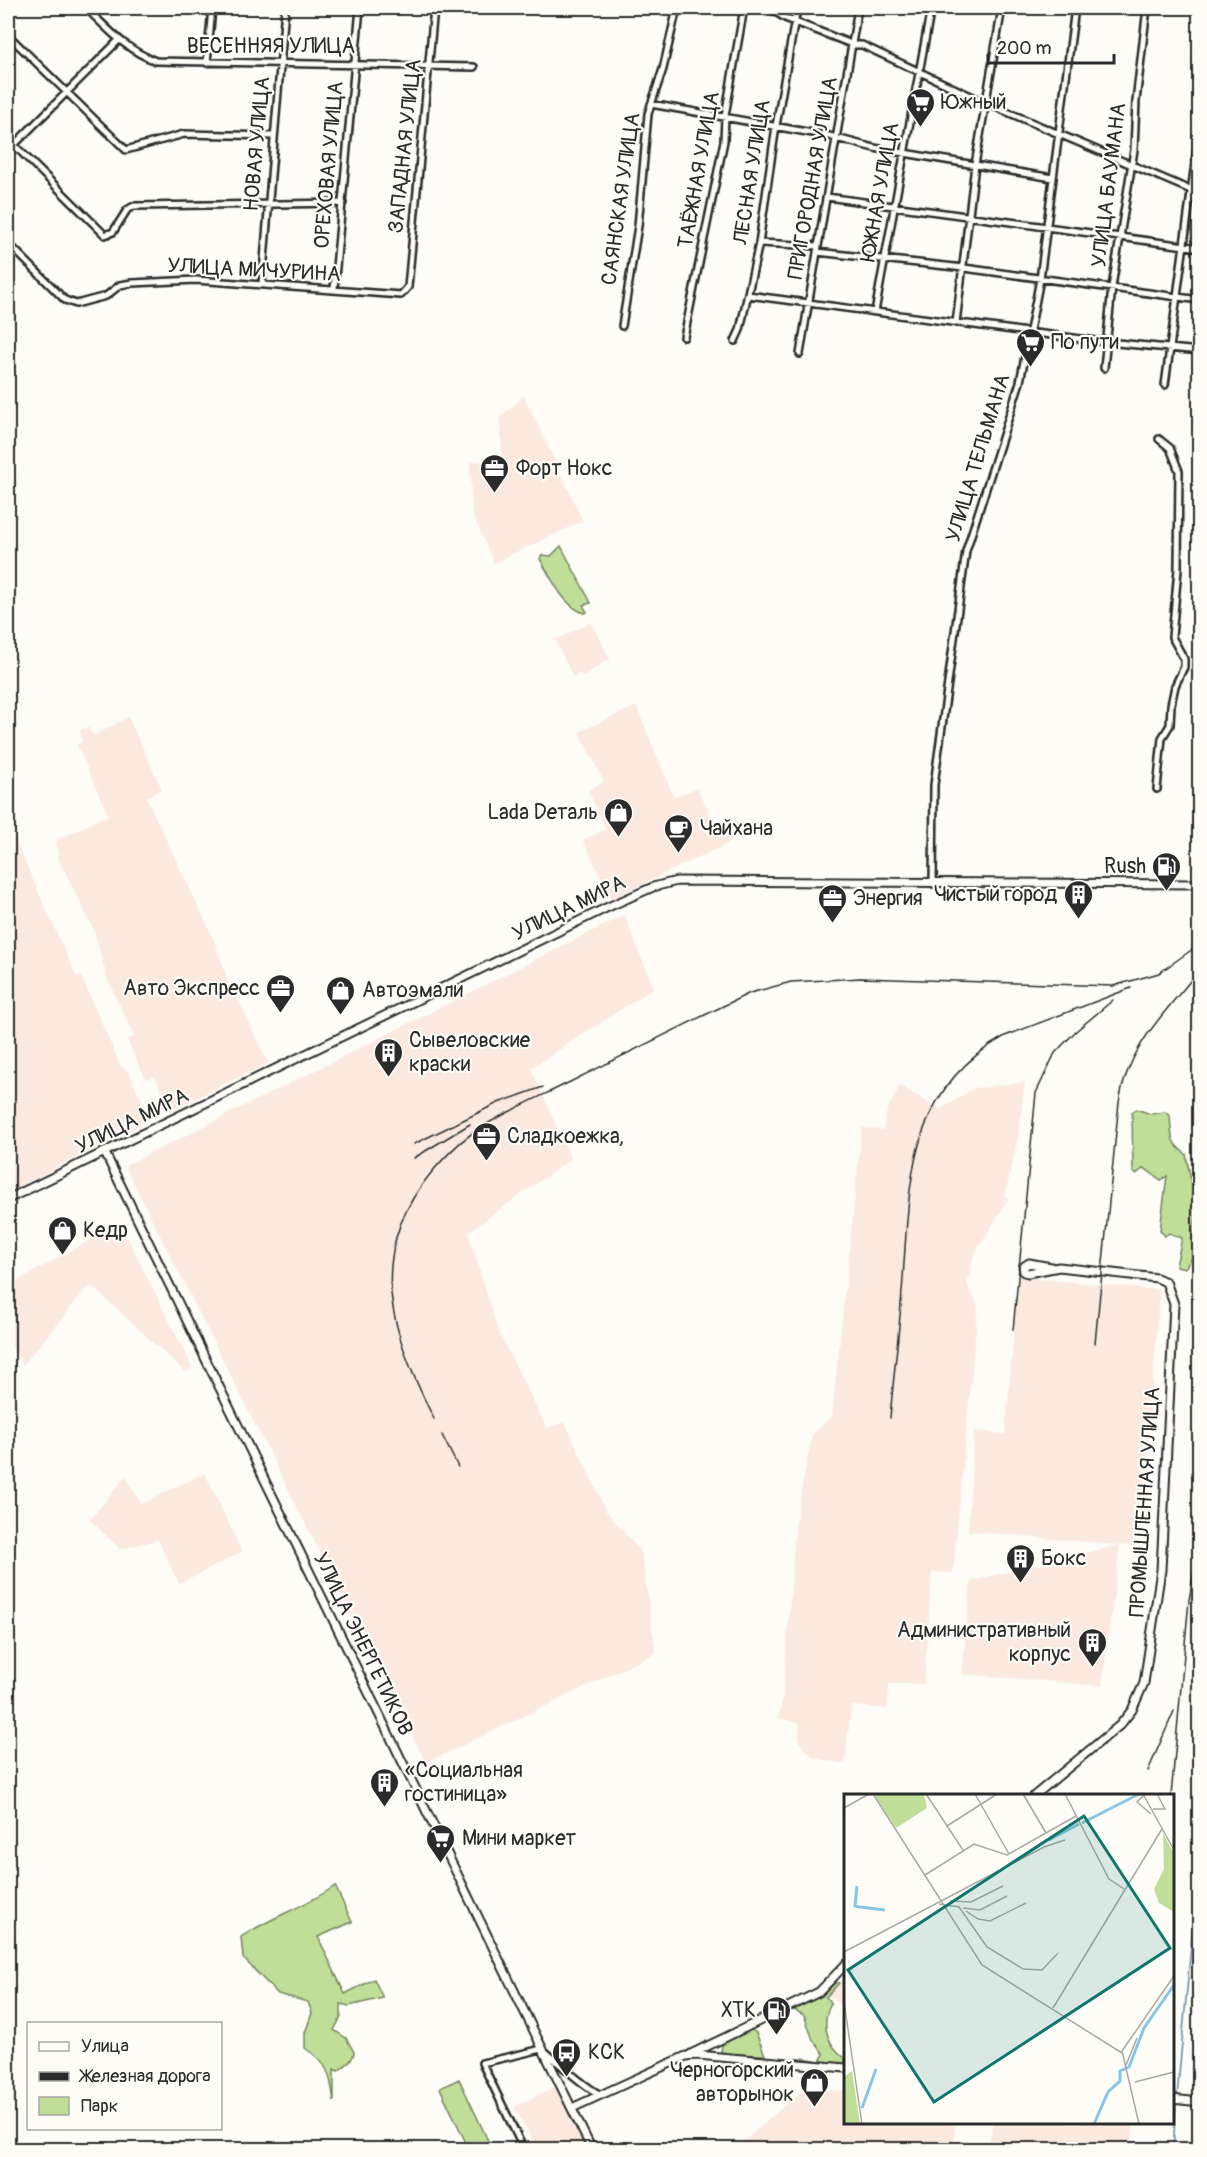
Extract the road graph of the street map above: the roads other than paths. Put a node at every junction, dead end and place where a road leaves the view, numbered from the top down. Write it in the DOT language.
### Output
graph roads {
  1 [pos="86,8"];
  2 [pos="212,8"];
  3 [pos="285,8"];
  4 [pos="360,8"];
  5 [pos="434,8"];
  6 [pos="677,8"];
  7 [pos="744,8"];
  8 [pos="769,8"];
  9 [pos="797,8"];
  10 [pos="858,8"];
  11 [pos="931,8"];
  12 [pos="1002,8"];
  13 [pos="1075,8"];
  14 [pos="1147,8"];
  15 [pos="794,20"];
  16 [pos="8,35"];
  17 [pos="119,39"];
  18 [pos="854,45"];
  19 [pos="207,63"];
  20 [pos="355,63"];
  21 [pos="280,64"];
  22 [pos="430,64"];
  23 [pos="474,67"];
  24 [pos="919,73"];
  25 [pos="66,92"];
  26 [pos="986,103"];
  27 [pos="651,104"];
  28 [pos="725,116"];
  29 [pos="776,126"];
  30 [pos="1200,126"];
  31 [pos="1058,135"];
  32 [pos="273,136"];
  33 [pos="839,138"];
  34 [pos="8,139"];
  35 [pos="14,145"];
  36 [pos="8,151"];
  37 [pos="905,152"];
  38 [pos="1130,164"];
  39 [pos="975,165"];
  40 [pos="1053,178"];
  41 [pos="1191,191"];
  42 [pos="1200,195"];
  43 [pos="827,197"];
  44 [pos="343,203"];
  45 [pos="268,204"];
  46 [pos="895,207"];
  47 [pos="968,217"];
  48 [pos="1046,228"];
  49 [pos="1120,237"];
  50 [pos="8,243"];
  51 [pos="759,243"];
  52 [pos="1183,245"];
  53 [pos="1200,248"];
  54 [pos="13,249"];
  55 [pos="817,249"];
  56 [pos="8,255"];
  57 [pos="885,257"];
  58 [pos="964,268"];
  59 [pos="1040,279"];
  60 [pos="262,284"];
  61 [pos="408,287"];
  62 [pos="1112,287"];
  63 [pos="334,289"];
  64 [pos="748,295"];
  65 [pos="1176,296"];
  66 [pos="1200,300"];
  67 [pos="807,303"];
  68 [pos="875,312"];
  69 [pos="956,323"];
  70 [pos="622,326"];
  71 [pos="1029,332"];
  72 [pos="684,337"];
  73 [pos="735,341"];
  74 [pos="1107,341"];
  75 [pos="1171,348"];
  76 [pos="1200,351"];
  77 [pos="800,354"];
  78 [pos="1104,368"];
  79 [pos="1165,385"];
  80 [pos="1160,439"];
  81 [pos="1157,789"];
  82 [pos="933,884"];
  83 [pos="1200,884"];
  84 [pos="105,1153"];
  85 [pos="8,1199"];
  86 [pos="1051,1267"];
  87 [pos="1037,1794"];
  88 [pos="844,1966"];
  89 [pos="542,2049"];
  90 [pos="686,2056"];
  91 [pos="844,2068"];
  92 [pos="603,2096"];
  93 [pos="1174,2099"];
  94 [pos="1200,2102"];
  95 [pos="572,2109"];
  96 [pos="524,2150"];
  97 [pos="592,2150"];
  1 -- 17 [label="street, ВЕСЕННЯЯ УЛИЦА"];
  2 -- 19 [label="street"];
  3 -- 21 [label="street, НОВАЯ УЛИЦА"];
  4 -- 20 [label="street, ОРЕХОВАЯ УЛИЦА"];
  5 -- 22 [label="street, ЗАПАДНАЯ УЛИЦА"];
  6 -- 27 [label="street, САЯНСКАЯ УЛИЦА"];
  7 -- 28 [label="street, ТАЁЖНАЯ УЛИЦА"];
  8 -- 15 [label="street"];
  9 -- 15 [label="street, ЛЕСНАЯ УЛИЦА"];
  10 -- 18 [label="street, ПРИГОРОДНАЯ УЛИЦА"];
  11 -- 24 [label="street, ЮЖНАЯ УЛИЦА"];
  12 -- 26 [label="street"];
  13 -- 31 [label="street, УЛИЦА ТЕЛЬМАНА"];
  14 -- 38 [label="street, УЛИЦА БАУМАНА"];
  15 -- 18 [label="street"];
  15 -- 29 [label="street, ЛЕСНАЯ УЛИЦА"];
  16 -- 25 [label="street"];
  17 -- 19 [label="street, ВЕСЕННЯЯ УЛИЦА"];
  17 -- 25 [label="street"];
  18 -- 24 [label="street"];
  18 -- 33 [label="street, ПРИГОРОДНАЯ УЛИЦА"];
  19 -- 21 [label="street, ВЕСЕННЯЯ УЛИЦА"];
  20 -- 21 [label="street, ВЕСЕННЯЯ УЛИЦА"];
  20 -- 22 [label="street, ВЕСЕННЯЯ УЛИЦА"];
  20 -- 44 [label="street, ОРЕХОВАЯ УЛИЦА"];
  21 -- 32 [label="street, НОВАЯ УЛИЦА"];
  22 -- 23 [label="street, ВЕСЕННЯЯ УЛИЦА"];
  22 -- 61 [label="street, ЗАПАДНАЯ УЛИЦА"];
  24 -- 26 [label="street"];
  24 -- 37 [label="street, ЮЖНАЯ УЛИЦА"];
  25 -- 32 [label="street"];
  25 -- 35 [label="street"];
  26 -- 31 [label="street"];
  26 -- 39 [label="street"];
  27 -- 28 [label="street"];
  27 -- 70 [label="street, САЯНСКАЯ УЛИЦА"];
  28 -- 29 [label="street"];
  28 -- 72 [label="street, ТАЁЖНАЯ УЛИЦА"];
  29 -- 33 [label="street"];
  29 -- 51 [label="street, ЛЕСНАЯ УЛИЦА"];
  30 -- 41 [label="street"];
  31 -- 38 [label="street"];
  31 -- 40 [label="street, УЛИЦА ТЕЛЬМАНА"];
  32 -- 45 [label="street, НОВАЯ УЛИЦА"];
  33 -- 37 [label="street"];
  33 -- 43 [label="street, ПРИГОРОДНАЯ УЛИЦА"];
  34 -- 35 [label="street"];
  35 -- 36 [label="street"];
  35 -- 45 [label="street"];
  37 -- 39 [label="street"];
  37 -- 46 [label="street, ЮЖНАЯ УЛИЦА"];
  38 -- 41 [label="street"];
  38 -- 49 [label="street, УЛИЦА БАУМАНА"];
  39 -- 40 [label="street"];
  39 -- 47 [label="street"];
  40 -- 48 [label="street, УЛИЦА ТЕЛЬМАНА"];
  41 -- 42 [label="street"];
  41 -- 52 [label="street"];
  43 -- 46 [label="street"];
  43 -- 55 [label="street, ПРИГОРОДНАЯ УЛИЦА"];
  44 -- 45 [label="street"];
  44 -- 63 [label="street, ОРЕХОВАЯ УЛИЦА"];
  45 -- 60 [label="street, НОВАЯ УЛИЦА"];
  46 -- 47 [label="street"];
  46 -- 57 [label="street, ЮЖНАЯ УЛИЦА"];
  47 -- 48 [label="street"];
  47 -- 58 [label="street"];
  48 -- 49 [label="street"];
  48 -- 59 [label="street, УЛИЦА ТЕЛЬМАНА"];
  49 -- 52 [label="street"];
  49 -- 62 [label="street, УЛИЦА БАУМАНА"];
  50 -- 54 [label="street"];
  51 -- 55 [label="street"];
  51 -- 64 [label="street, ЛЕСНАЯ УЛИЦА"];
  52 -- 53 [label="street"];
  52 -- 65 [label="street"];
  54 -- 56 [label="street"];
  54 -- 60 [label="street, УЛИЦА МИЧУРИНА"];
  55 -- 57 [label="street"];
  55 -- 67 [label="street, ПРИГОРОДНАЯ УЛИЦА"];
  57 -- 58 [label="street"];
  57 -- 68 [label="street, ЮЖНАЯ УЛИЦА"];
  58 -- 59 [label="street"];
  58 -- 69 [label="street"];
  59 -- 62 [label="street"];
  59 -- 71 [label="street, УЛИЦА ТЕЛЬМАНА"];
  60 -- 63 [label="street, УЛИЦА МИЧУРИНА"];
  61 -- 63 [label="street, УЛИЦА МИЧУРИНА"];
  62 -- 65 [label="street"];
  62 -- 74 [label="street, УЛИЦА БАУМАНА"];
  64 -- 67 [label="street"];
  64 -- 73 [label="street, ЛЕСНАЯ УЛИЦА"];
  65 -- 66 [label="street"];
  65 -- 75 [label="street"];
  67 -- 68 [label="street"];
  67 -- 77 [label="street, ПРИГОРОДНАЯ УЛИЦА"];
  68 -- 69 [label="street"];
  69 -- 71 [label="street"];
  71 -- 74 [label="street"];
  71 -- 82 [label="street, УЛИЦА ТЕЛЬМАНА"];
  74 -- 75 [label="street"];
  74 -- 78 [label="street, УЛИЦА БАУМАНА"];
  75 -- 76 [label="street"];
  75 -- 79 [label="street"];
  80 -- 81 [label="street"];
  82 -- 83 [label="main road, УЛИЦА МИРА"];
  82 -- 84 [label="main road, УЛИЦА МИРА"];
  84 -- 85 [label="main road, УЛИЦА МИРА"];
  84 -- 89 [label="main road, УЛИЦА ЭНЕРГЕТИКОВ"];
  86 -- 87 [label="main road, ПРОМЫШЛЕННАЯ УЛИЦА"];
  88 -- 90 [label="main road"];
  89 -- 92 [label="street"];
  89 -- 95 [label="main road, УЛИЦА ЭНЕРГЕТИКОВ"];
  89 -- 96 [label="street"];
  90 -- 91 [label="main road"];
  90 -- 92 [label="main road"];
  92 -- 95 [label="main road"];
  93 -- 94 [label="main road"];
  95 -- 97 [label="main road, УЛИЦА ЭНЕРГЕТИКОВ"];
}
